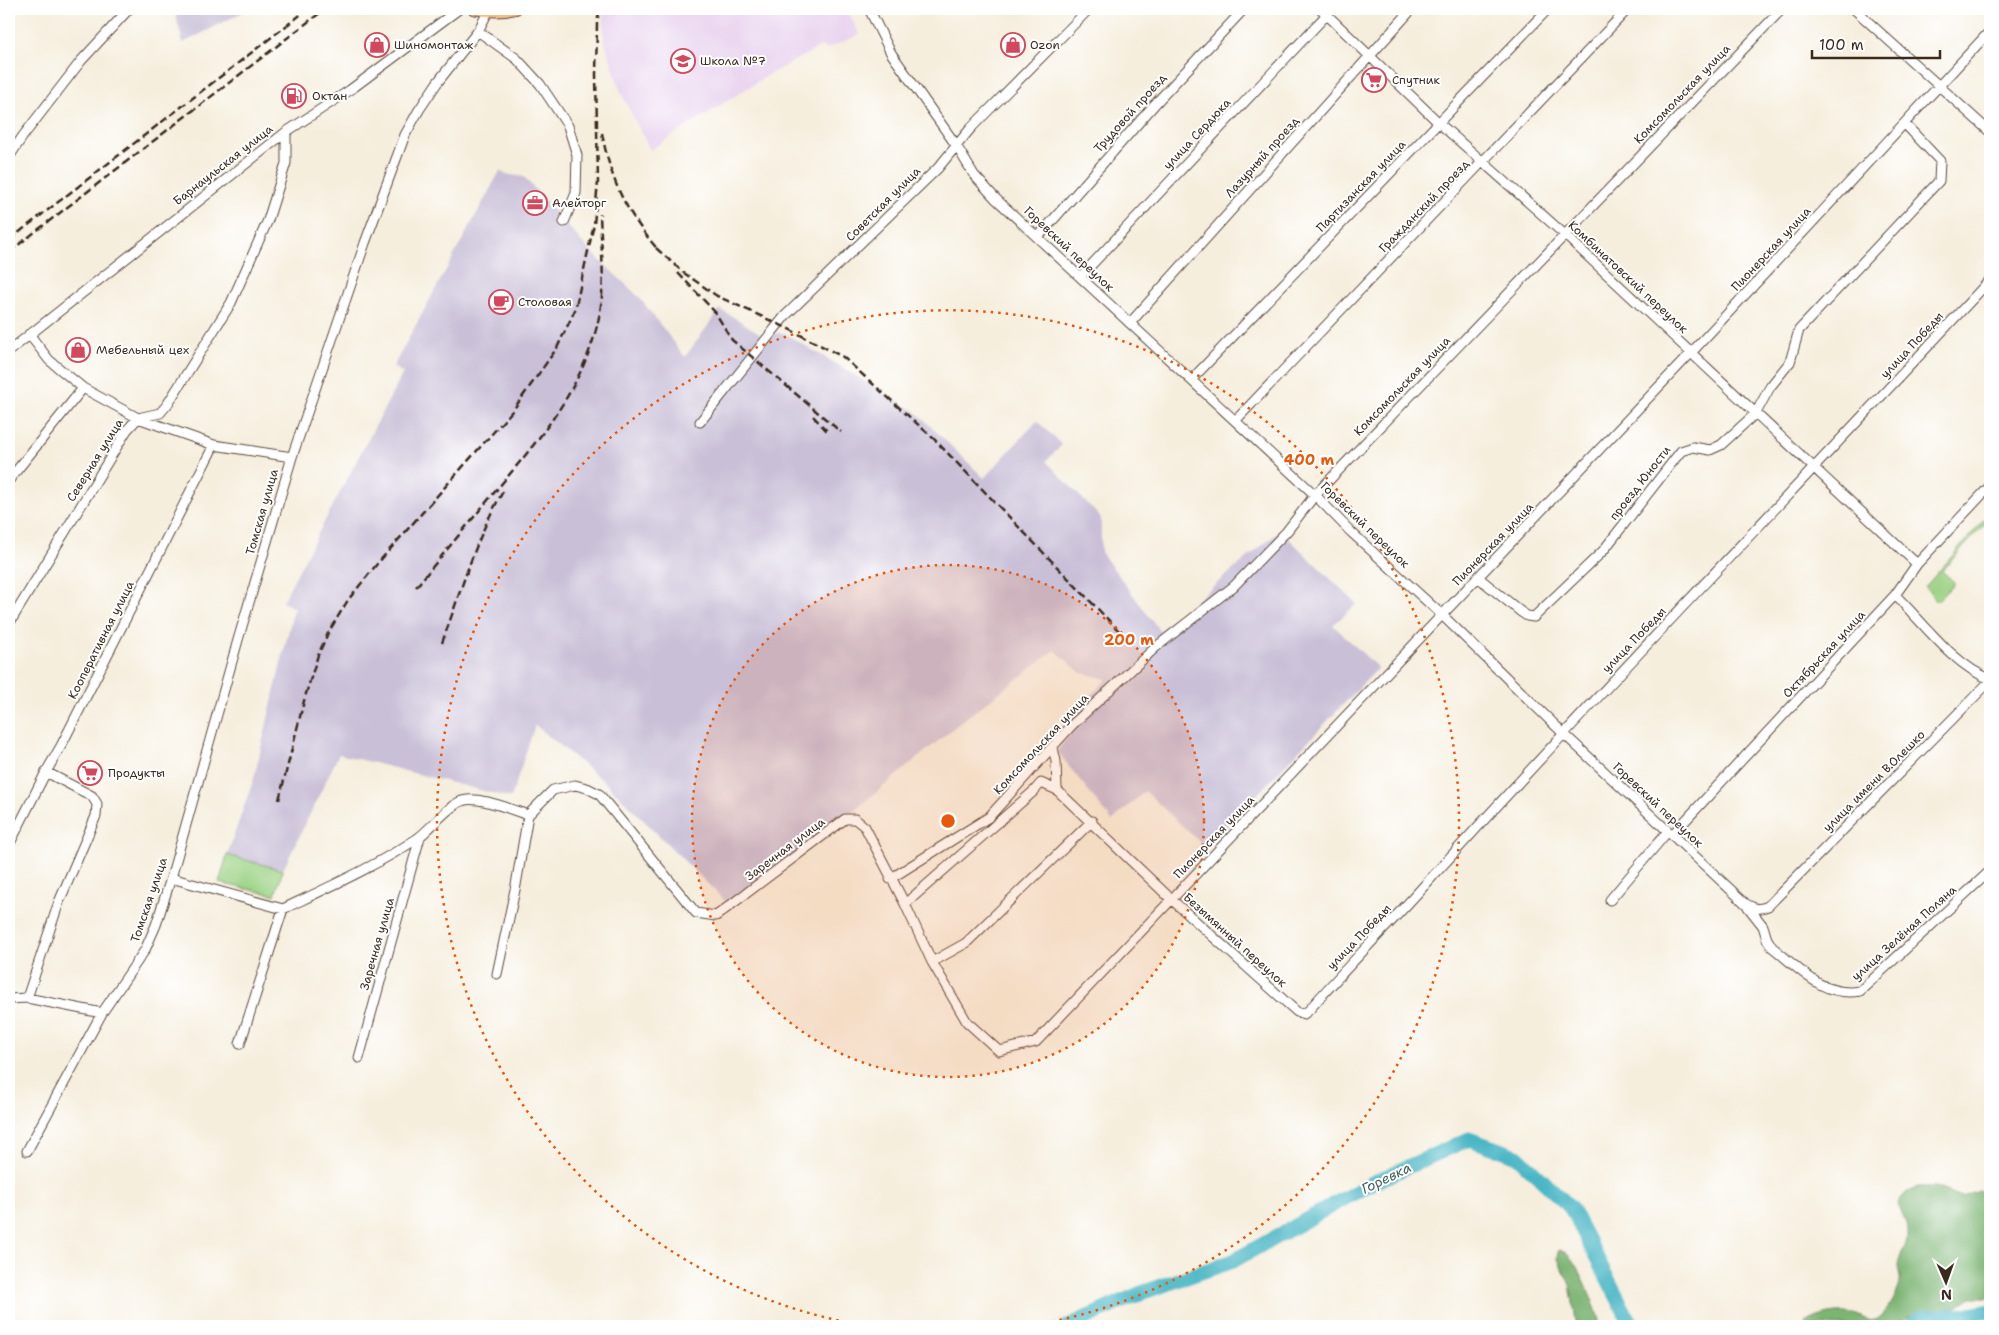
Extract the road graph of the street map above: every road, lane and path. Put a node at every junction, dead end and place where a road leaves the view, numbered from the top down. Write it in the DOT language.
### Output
graph roads {
  1 [pos="130,9"];
  2 [pos="459,9"];
  3 [pos="473,9"];
  4 [pos="516,9"];
  5 [pos="869,9"];
  6 [pos="1089,9"];
  7 [pos="1244,9"];
  8 [pos="1412,9"];
  9 [pos="1548,9"];
  10 [pos="1628,9"];
  11 [pos="1782,9"];
  12 [pos="1854,9"];
  13 [pos="1327,11"];
  14 [pos="488,12"];
  15 [pos="478,31"];
  16 [pos="1990,31"];
  17 [pos="1370,56"];
  18 [pos="1939,87"];
  19 [pos="1440,123"];
  20 [pos="1905,124"];
  21 [pos="286,132"];
  22 [pos="1990,132"];
  23 [pos="956,145"];
  24 [pos="9,157"];
  25 [pos="1484,162"];
  26 [pos="564,222"];
  27 [pos="1564,234"];
  28 [pos="1038,237"];
  29 [pos="1081,276"];
  30 [pos="1990,280"];
  31 [pos="1131,322"];
  32 [pos="29,334"];
  33 [pos="9,351"];
  34 [pos="1690,354"];
  35 [pos="1192,380"];
  36 [pos="83,388"];
  37 [pos="1756,412"];
  38 [pos="138,418"];
  39 [pos="1236,420"];
  40 [pos="700,422"];
  41 [pos="214,445"];
  42 [pos="292,457"];
  43 [pos="1814,469"];
  44 [pos="9,480"];
  45 [pos="1990,486"];
  46 [pos="1315,494"];
  47 [pos="1917,564"];
  48 [pos="1479,578"];
  49 [pos="1895,595"];
  50 [pos="1441,614"];
  51 [pos="9,624"];
  52 [pos="1990,680"];
  53 [pos="1563,733"];
  54 [pos="1053,748"];
  55 [pos="46,772"];
  56 [pos="1057,790"];
  57 [pos="528,815"];
  58 [pos="1092,822"];
  59 [pos="1670,833"];
  60 [pos="420,837"];
  61 [pos="9,845"];
  62 [pos="1990,872"];
  63 [pos="172,878"];
  64 [pos="890,879"];
  65 [pos="1171,899"];
  66 [pos="1610,900"];
  67 [pos="905,904"];
  68 [pos="1746,904"];
  69 [pos="283,909"];
  70 [pos="932,962"];
  71 [pos="497,974"];
  72 [pos="9,998"];
  73 [pos="27,998"];
  74 [pos="102,1012"];
  75 [pos="1297,1012"];
  76 [pos="240,1044"];
  77 [pos="999,1051"];
  78 [pos="359,1058"];
  79 [pos="27,1151"];
  1 -- 24 [label="street"];
  2 -- 21 [label="street, Барнаульская улица"];
  3 -- 14 [label="main road"];
  4 -- 14 [label="main road"];
  5 -- 23 [label="street, Горевский переулок"];
  6 -- 23 [label="street, Советская улица"];
  7 -- 28 [label="street, Трудовой проезд"];
  8 -- 17 [label="street, Лазурный проезд"];
  9 -- 19 [label="street, Партизанская улица"];
  10 -- 25 [label="street, Гражданский проезд"];
  11 -- 27 [label="street, Комсомольская улица"];
  12 -- 18 [label="street"];
  13 -- 17 [label="street, Комбинатовский переулок"];
  13 -- 29 [label="street, улица Сердюка"];
  14 -- 15 [label="street, Томская улица"];
  15 -- 26 [label="street"];
  15 -- 42 [label="street, Томская улица"];
  16 -- 18 [label="street, Пионерская улица"];
  17 -- 19 [label="street, Комбинатовский переулок"];
  17 -- 31 [label="street, Лазурный проезд"];
  18 -- 20 [label="street, Пионерская улица"];
  18 -- 22 [label="street"];
  19 -- 25 [label="street, Комбинатовский переулок"];
  19 -- 35 [label="street, Партизанская улица"];
  20 -- 34 [label="street, Пионерская улица"];
  20 -- 37 [label="street, проезд Юности"];
  21 -- 32 [label="street, Барнаульская улица"];
  21 -- 38 [label="street, Северная улица"];
  23 -- 28 [label="street, Горевский переулок"];
  23 -- 40 [label="street, Советская улица"];
  25 -- 27 [label="street, Комбинатовский переулок"];
  25 -- 39 [label="street, Гражданский проезд"];
  27 -- 34 [label="street, Комбинатовский переулок"];
  27 -- 46 [label="street, Комсомольская улица"];
  28 -- 29 [label="street, Горевский переулок"];
  29 -- 31 [label="street, Горевский переулок"];
  30 -- 43 [label="street, улица Победы"];
  31 -- 35 [label="street, Горевский переулок"];
  32 -- 33 [label="street, Барнаульская улица"];
  32 -- 36 [label="street"];
  34 -- 37 [label="street, Комбинатовский переулок"];
  34 -- 48 [label="street, Пионерская улица"];
  35 -- 39 [label="street, Горевский переулок"];
  36 -- 38 [label="street"];
  36 -- 44 [label="street"];
  37 -- 43 [label="street, Комбинатовский переулок"];
  37 -- 48 [label="street, проезд Юности"];
  38 -- 41 [label="street"];
  38 -- 51 [label="street, Северная улица"];
  39 -- 46 [label="street, Горевский переулок"];
  41 -- 42 [label="street"];
  41 -- 55 [label="street, Кооперативная улица"];
  42 -- 63 [label="street, Томская улица"];
  43 -- 47 [label="street, Комбинатовский переулок"];
  43 -- 53 [label="street, улица Победы"];
  45 -- 47 [label="street, Октябрьская улица"];
  46 -- 50 [label="street, Горевский переулок"];
  46 -- 54 [label="street, Комсомольская улица"];
  47 -- 49 [label="street, Октябрьская улица"];
  48 -- 50 [label="street, Пионерская улица"];
  49 -- 52 [label="street"];
  49 -- 59 [label="street, Октябрьская улица"];
  50 -- 53 [label="street, Горевский переулок"];
  50 -- 65 [label="street, Пионерская улица"];
  52 -- 68 [label="street, улица имени В.Олешко"];
  53 -- 59 [label="street, Горевский переулок"];
  53 -- 75 [label="street, улица Победы"];
  54 -- 56 [label="street"];
  54 -- 64 [label="street, Комсомольская улица"];
  55 -- 61 [label="street, Кооперативная улица"];
  55 -- 73 [label="street"];
  56 -- 58 [label="street, Безымянный переулок"];
  56 -- 67 [label="street"];
  57 -- 60 [label="street"];
  57 -- 64 [label="street, Заречная улица"];
  57 -- 71 [label="street"];
  58 -- 65 [label="street, Безымянный переулок"];
  58 -- 70 [label="street"];
  59 -- 66 [label="street, Октябрьская улица"];
  59 -- 68 [label="street, Горевский переулок"];
  60 -- 69 [label="street"];
  60 -- 78 [label="street, Заречная улица"];
  62 -- 68 [label="street, улица Зелёная Поляна"];
  63 -- 69 [label="street"];
  63 -- 74 [label="street, Томская улица"];
  64 -- 67 [label="street, Заречная улица"];
  65 -- 75 [label="street, Безымянный переулок"];
  65 -- 77 [label="street, Пионерская улица"];
  67 -- 70 [label="street, Заречная улица"];
  69 -- 76 [label="street"];
  70 -- 77 [label="street, Заречная улица"];
  72 -- 73 [label="street"];
  73 -- 74 [label="street"];
  74 -- 79 [label="street, Томская улица"];
}
